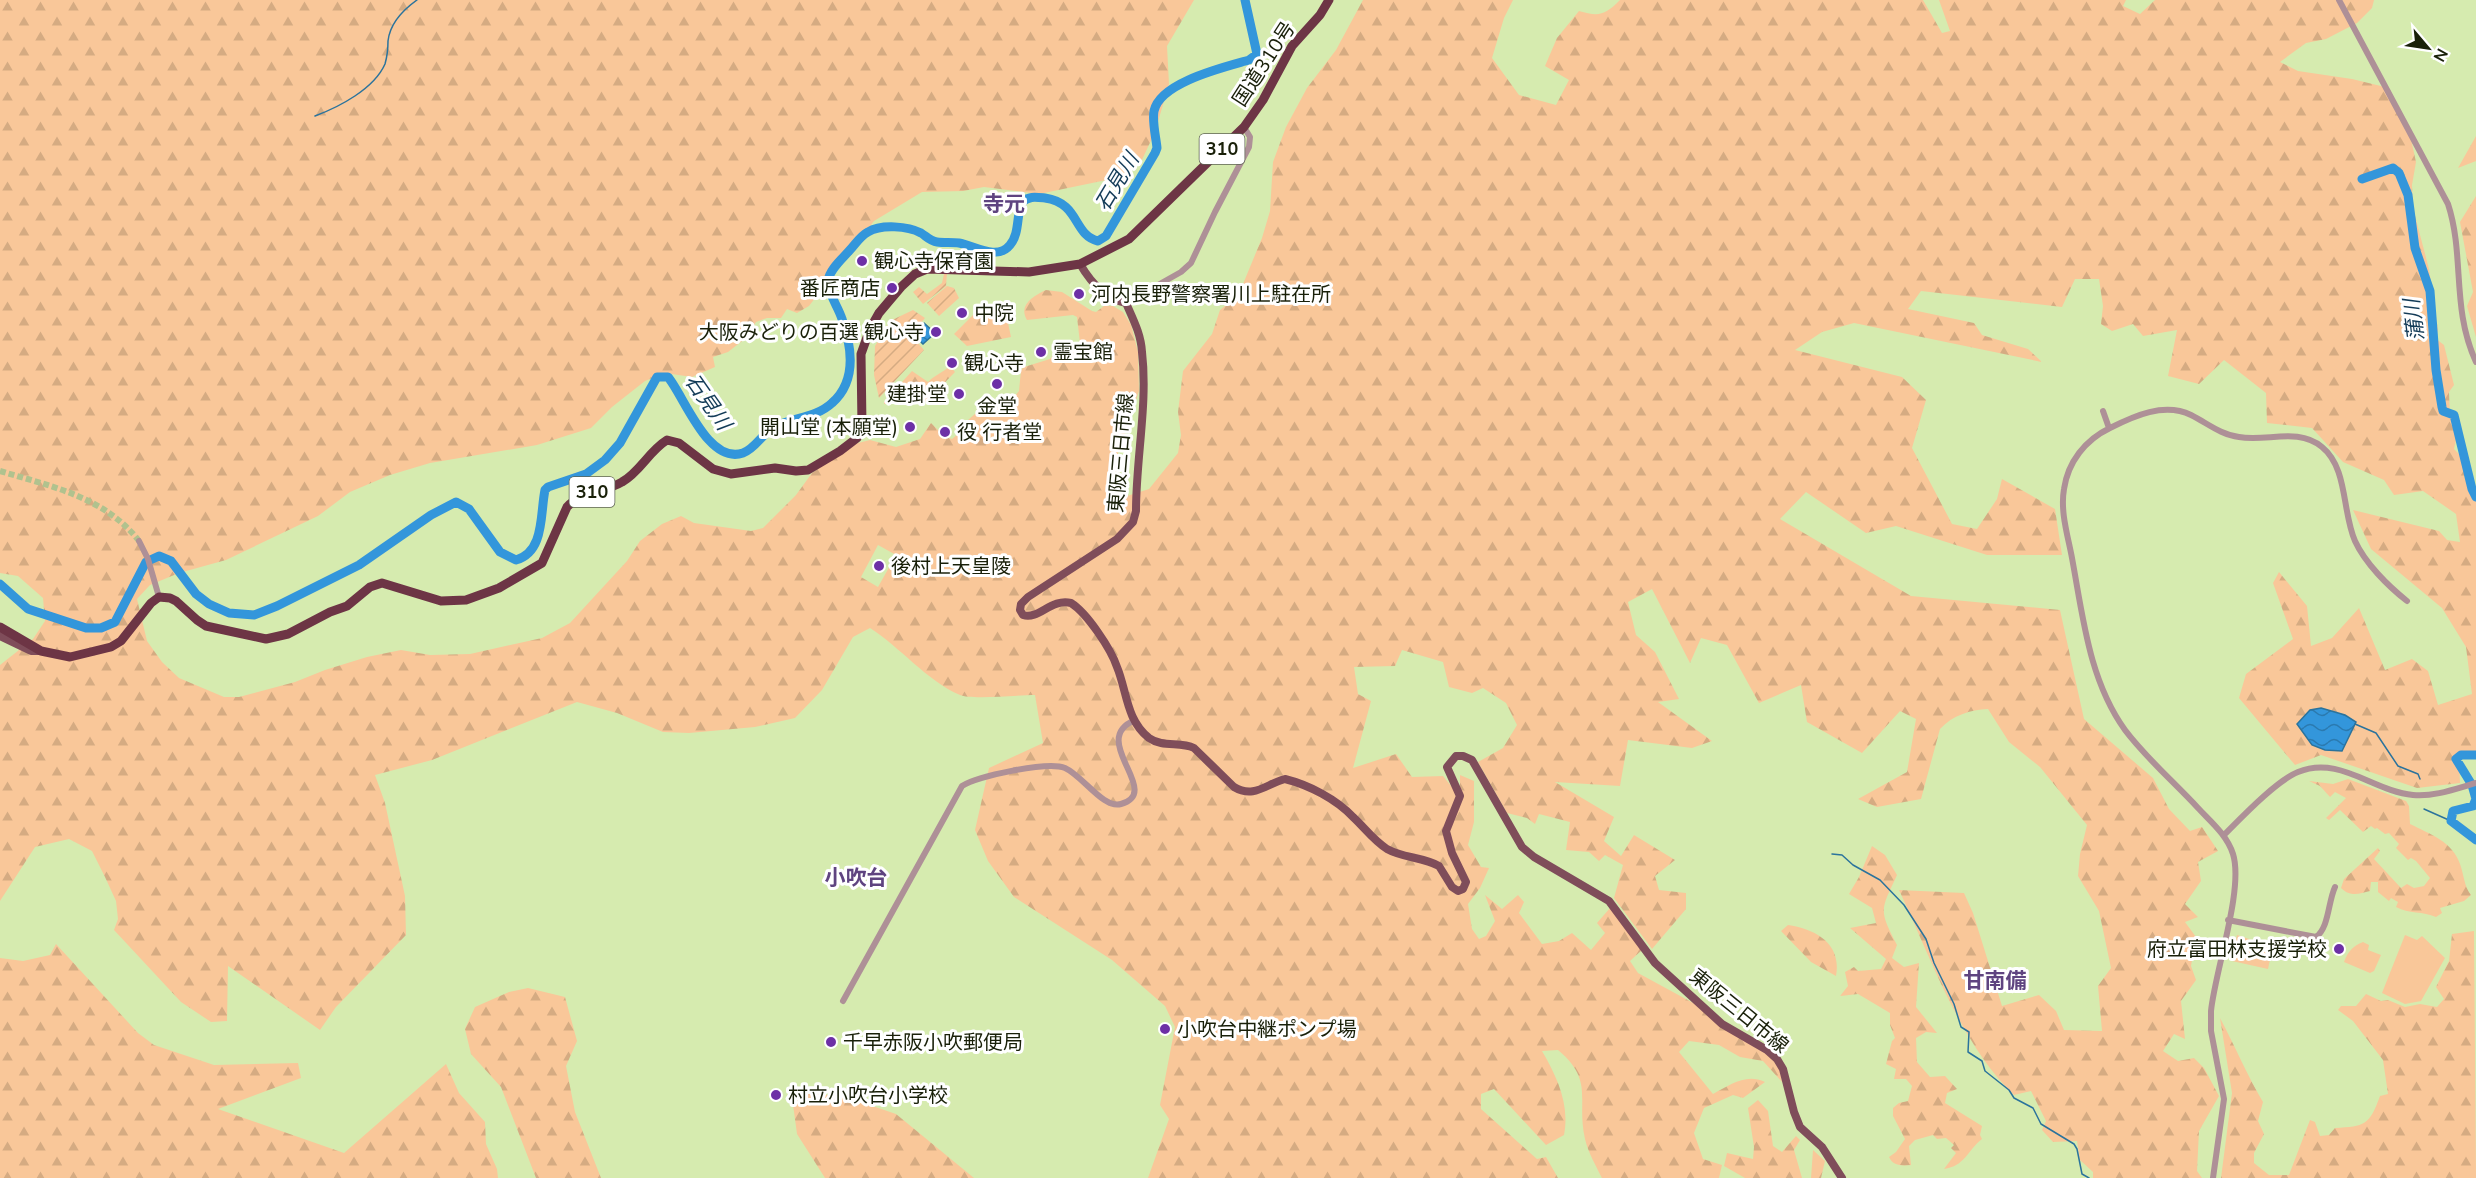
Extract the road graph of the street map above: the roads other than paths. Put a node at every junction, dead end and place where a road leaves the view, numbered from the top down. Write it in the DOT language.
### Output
graph roads {
  1 [pos="1329,0"];
  2 [pos="2339,0"];
  3 [pos="1244,127"];
  4 [pos="1080,264"];
  5 [pos="1126,303"];
  6 [pos="2476,362"];
  7 [pos="2103,411"];
  8 [pos="2109,428"];
  9 [pos="140,543"];
  10 [pos="159,597"];
  11 [pos="2407,601"];
  12 [pos="0,627"];
  13 [pos="0,636"];
  14 [pos="41,651"];
  15 [pos="1135,720"];
  16 [pos="2476,783"];
  17 [pos="2224,835"];
  18 [pos="2335,887"];
  19 [pos="2228,920"];
  20 [pos="843,1001"];
  21 [pos="1842,1178"];
  22 [pos="2213,1178"];
  1 -- 3 [label="highway, 国道310号 / 310"];
  2 -- 6 [label="street"];
  3 -- 4 [label="highway, 国道310号 / 310"];
  3 -- 5 [label="street"];
  4 -- 5 [label="main road"];
  4 -- 10 [label="highway, 国道310号 / 310"];
  5 -- 15 [label="main road, 東阪三日市線"];
  7 -- 8 [label="street"];
  8 -- 11 [label="street"];
  8 -- 17 [label="street"];
  9 -- 10 [label="street"];
  10 -- 14 [label="highway"];
  12 -- 14 [label="highway"];
  13 -- 14 [label="main road"];
  15 -- 20 [label="street"];
  15 -- 21 [label="main road, 東阪三日市線"];
  16 -- 17 [label="street"];
  17 -- 19 [label="street"];
  18 -- 19 [label="street"];
  19 -- 22 [label="street"];
}
